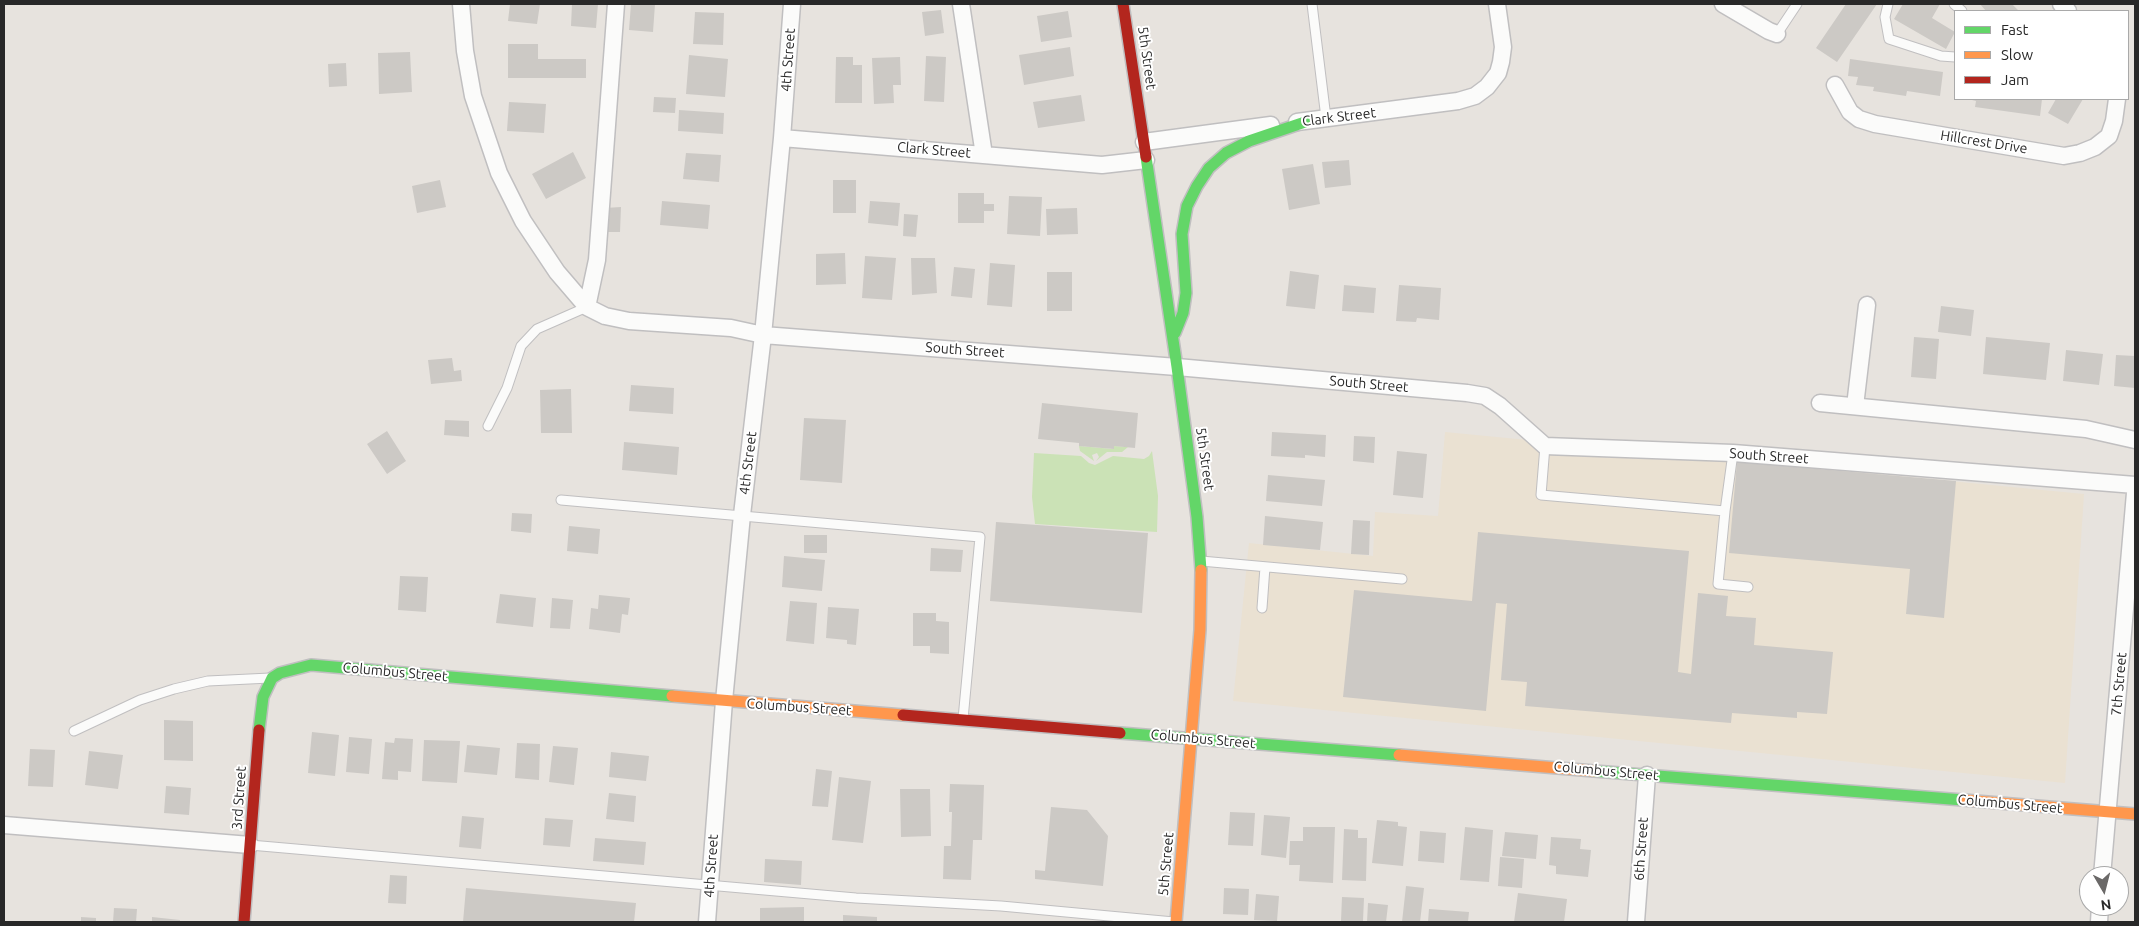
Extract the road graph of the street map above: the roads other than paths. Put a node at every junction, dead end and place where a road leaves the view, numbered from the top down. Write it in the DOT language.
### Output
graph roads {
  1 [pos="461,4"];
  2 [pos="616,4"];
  3 [pos="792,4"];
  4 [pos="961,4"];
  5 [pos="1123,4"];
  6 [pos="1312,4"];
  7 [pos="1497,4"];
  8 [pos="1723,4"];
  9 [pos="1797,4"];
  10 [pos="1888,4"];
  11 [pos="1778,34"];
  12 [pos="1954,57"];
  13 [pos="1834,85"];
  14 [pos="2117,100"];
  15 [pos="1326,118"];
  16 [pos="1308,121"];
  17 [pos="782,138"];
  18 [pos="1144,142"];
  19 [pos="984,155"];
  20 [pos="1146,160"];
  21 [pos="1867,305"];
  22 [pos="587,307"];
  23 [pos="762,335"];
  24 [pos="1173,340"];
  25 [pos="1178,367"];
  26 [pos="1820,403"];
  27 [pos="1855,406"];
  28 [pos="488,426"];
  29 [pos="2135,440"];
  30 [pos="1545,446"];
  31 [pos="1732,453"];
  32 [pos="2135,485"];
  33 [pos="2135,493"];
  34 [pos="561,500"];
  35 [pos="1725,511"];
  36 [pos="742,515"];
  37 [pos="1201,561"];
  38 [pos="1265,567"];
  39 [pos="1402,579"];
  40 [pos="1748,586"];
  41 [pos="1262,608"];
  42 [pos="2129,629"];
  43 [pos="272,678"];
  44 [pos="724,701"];
  45 [pos="963,719"];
  46 [pos="74,732"];
  47 [pos="1192,738"];
  48 [pos="1647,775"];
  49 [pos="2108,812"];
  50 [pos="2135,814"];
  51 [pos="4,825"];
  52 [pos="250,845"];
  53 [pos="2103,866"];
  54 [pos="710,884"];
  55 [pos="244,922"];
  56 [pos="707,922"];
  57 [pos="1175,922"];
  58 [pos="1636,922"];
  1 -- 22 [label="street"];
  2 -- 22 [label="street"];
  3 -- 17 [label="street, 4th Street"];
  4 -- 19 [label="street"];
  5 -- 18 [label="street, 5th Street"];
  6 -- 15 [label="lane"];
  7 -- 15 [label="street, Clark Street"];
  8 -- 11 [label="street"];
  9 -- 11 [label="lane"];
  10 -- 12 [label="lane"];
  13 -- 14 [label="street, Hillcrest Drive"];
  15 -- 16 [label="street, Clark Street"];
  16 -- 18 [label="street, Clark Street"];
  16 -- 24 [label="street"];
  17 -- 19 [label="street, Clark Street"];
  17 -- 23 [label="street, 4th Street"];
  18 -- 20 [label="street, 5th Street"];
  19 -- 20 [label="street, Clark Street"];
  20 -- 24 [label="street, 5th Street"];
  21 -- 27 [label="street"];
  22 -- 23 [label="street, South Street"];
  22 -- 28 [label="lane"];
  23 -- 25 [label="street, South Street"];
  23 -- 36 [label="street, 4th Street"];
  24 -- 25 [label="street, 5th Street"];
  25 -- 30 [label="street, South Street"];
  25 -- 37 [label="street, 5th Street"];
  26 -- 27 [label="street"];
  27 -- 29 [label="street"];
  30 -- 31 [label="street, South Street"];
  30 -- 35 [label="lane"];
  31 -- 32 [label="street, South Street"];
  31 -- 35 [label="lane"];
  33 -- 42 [label="street, 7th Street"];
  34 -- 36 [label="lane"];
  35 -- 40 [label="lane"];
  36 -- 44 [label="street, 4th Street"];
  36 -- 45 [label="lane"];
  37 -- 38 [label="lane"];
  37 -- 47 [label="street, 5th Street"];
  38 -- 39 [label="lane"];
  38 -- 41 [label="lane"];
  42 -- 49 [label="street, 7th Street"];
  43 -- 44 [label="street, Columbus Street"];
  43 -- 46 [label="lane"];
  43 -- 52 [label="street, 3rd Street"];
  44 -- 45 [label="street, Columbus Street"];
  44 -- 54 [label="street, 4th Street"];
  45 -- 47 [label="street, Columbus Street"];
  47 -- 48 [label="street, Columbus Street"];
  47 -- 57 [label="street, 5th Street"];
  48 -- 49 [label="street, Columbus Street"];
  48 -- 58 [label="street, 6th Street"];
  49 -- 50 [label="street, Columbus Street"];
  49 -- 53 [label="street, 7th Street"];
  51 -- 52 [label="street"];
  52 -- 54 [label="lane"];
  52 -- 55 [label="street, 3rd Street"];
  54 -- 56 [label="street, 4th Street"];
  54 -- 57 [label="lane"];
}
